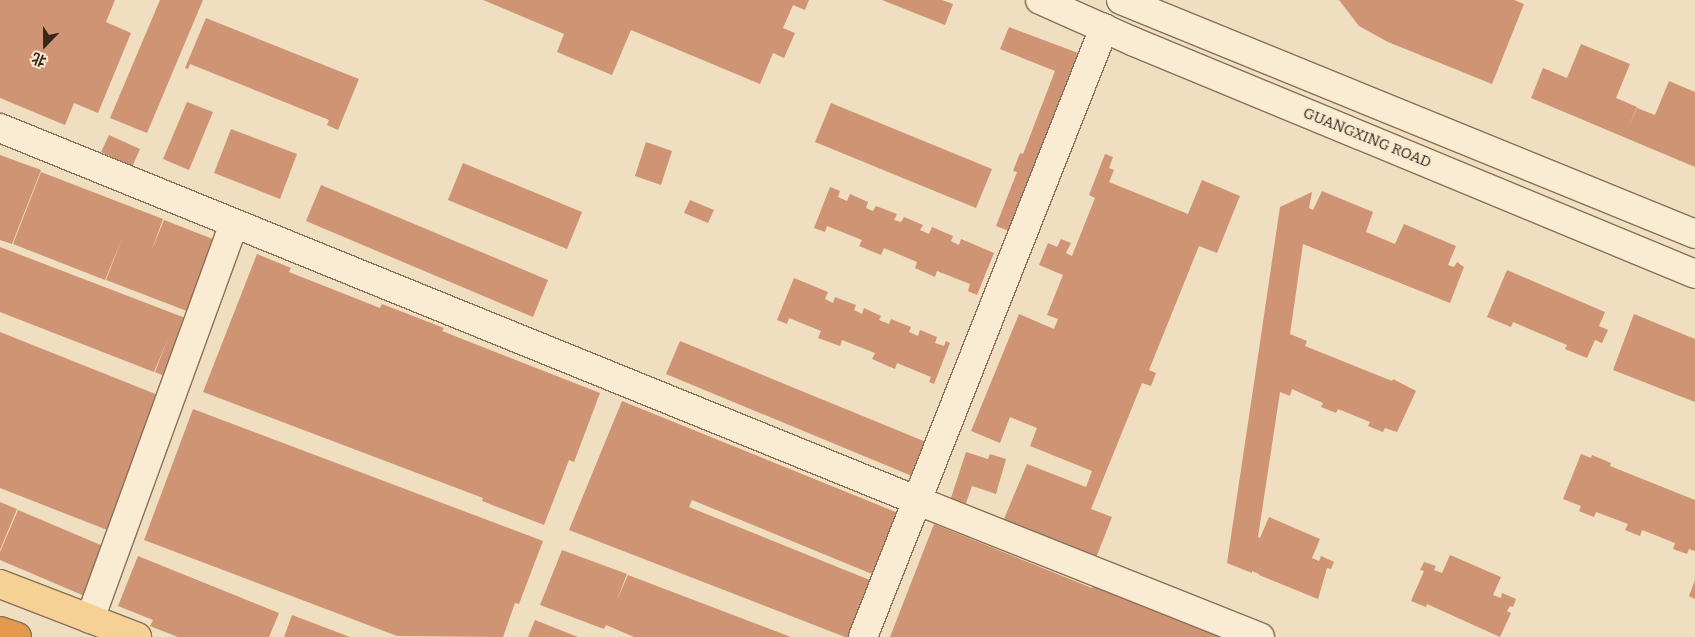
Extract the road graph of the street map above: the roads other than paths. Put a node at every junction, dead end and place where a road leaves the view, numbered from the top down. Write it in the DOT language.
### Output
graph roads {
  1 [pos="1040,0"];
  2 [pos="1139,4"];
  3 [pos="1104,28"];
  4 [pos="1132,41"];
  5 [pos="0,128"];
  6 [pos="234,223"];
  7 [pos="1695,234"];
  8 [pos="1695,274"];
  9 [pos="918,501"];
  10 [pos="0,584"];
  11 [pos="90,619"];
  12 [pos="0,631"];
  13 [pos="17,637"];
  14 [pos="137,637"];
  15 [pos="864,637"];
  16 [pos="1260,637"];
  1 -- 3 [label="street, GUANGXING ROAD"];
  2 -- 4 [label="street"];
  2 -- 7 [label="street"];
  3 -- 4 [label="street, GUANGXING ROAD"];
  3 -- 9 [label="street"];
  4 -- 8 [label="street, GUANGXING ROAD"];
  5 -- 6 [label="street"];
  6 -- 9 [label="street"];
  6 -- 11 [label="street"];
  9 -- 15 [label="street"];
  9 -- 16 [label="street"];
  10 -- 11 [label="main road"];
  11 -- 14 [label="main road"];
  12 -- 13 [label="highway"];
}
